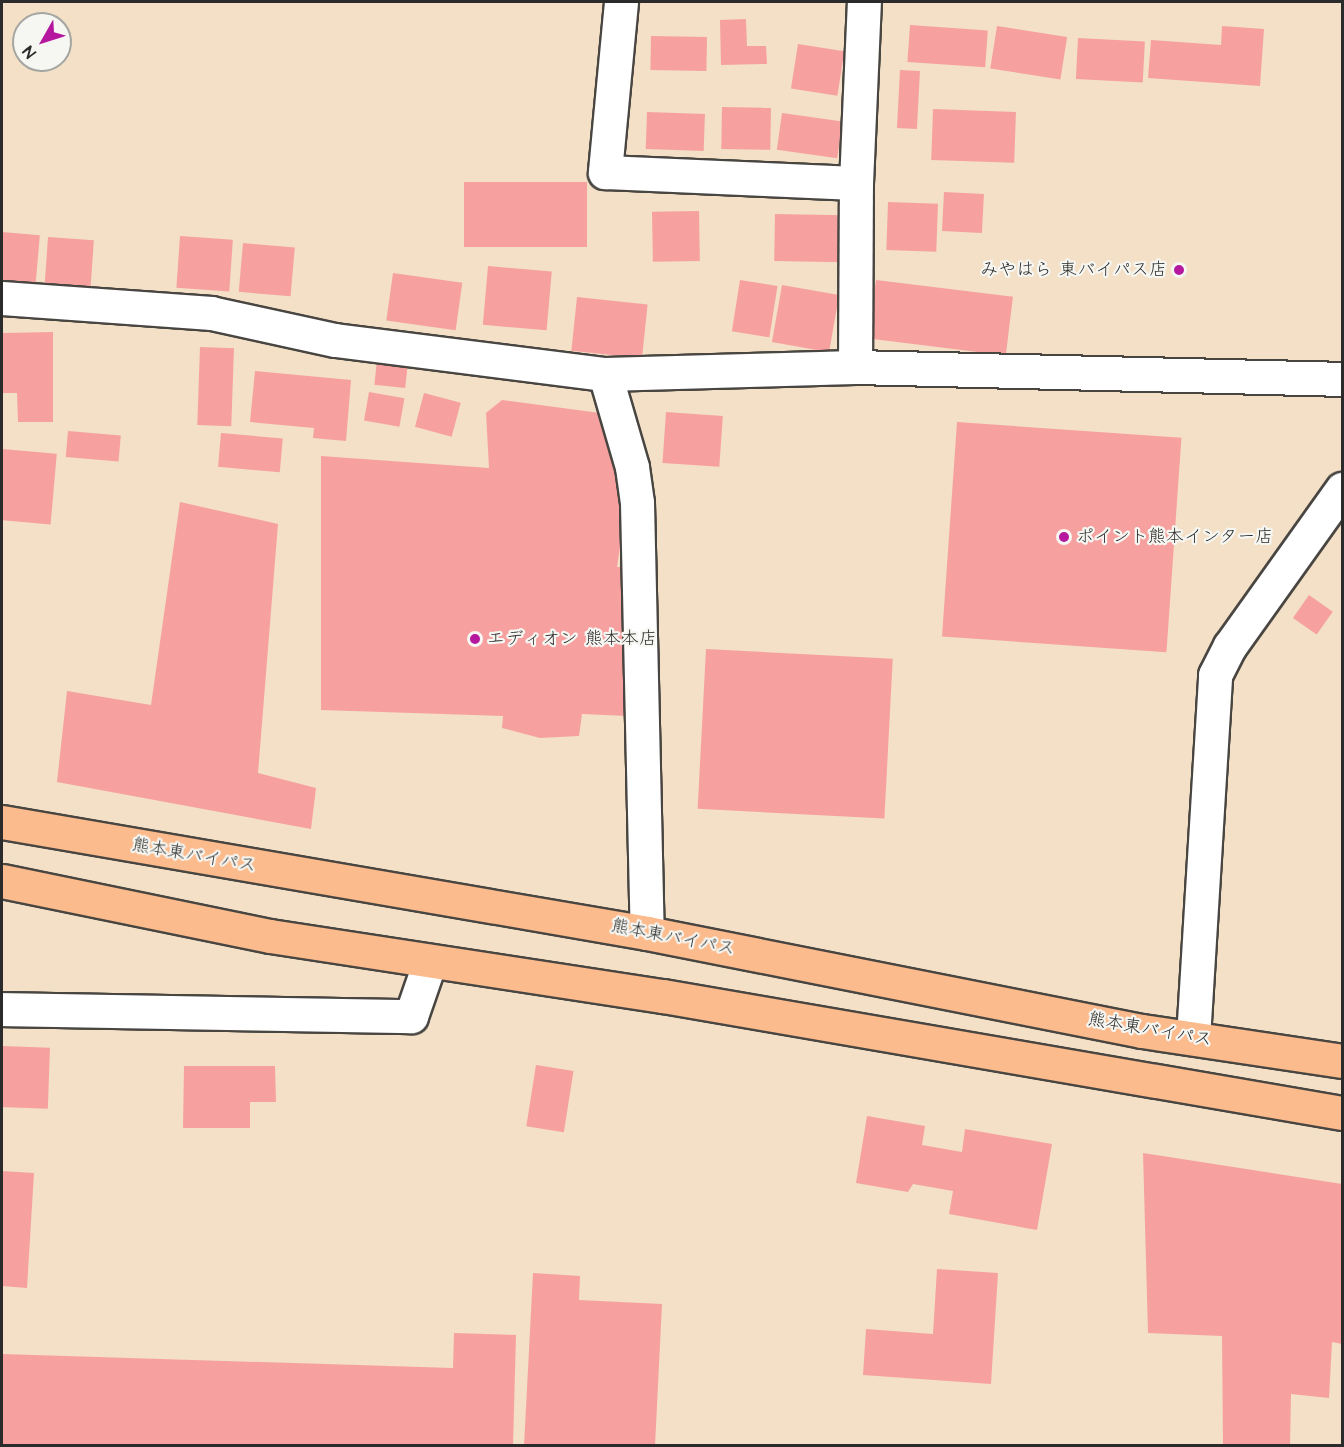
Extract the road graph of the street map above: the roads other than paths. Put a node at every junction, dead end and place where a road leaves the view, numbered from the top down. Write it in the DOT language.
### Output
graph roads {
  1 [pos="621,2"];
  2 [pos="864,2"];
  3 [pos="856,183"];
  4 [pos="2,298"];
  5 [pos="855,367"];
  6 [pos="605,374"];
  7 [pos="1342,379"];
  8 [pos="1342,489"];
  9 [pos="2,822"];
  10 [pos="2,881"];
  11 [pos="647,933"];
  12 [pos="430,961"];
  13 [pos="2,1009"];
  14 [pos="1193,1038"];
  15 [pos="1342,1061"];
  16 [pos="1342,1113"];
  1 -- 3 [label="street"];
  2 -- 3 [label="street"];
  3 -- 5 [label="street"];
  4 -- 6 [label="street"];
  5 -- 6 [label="street"];
  5 -- 7 [label="street"];
  6 -- 11 [label="street"];
  8 -- 14 [label="street"];
  9 -- 11 [label="highway, 熊本東バイパス"];
  10 -- 12 [label="highway"];
  11 -- 14 [label="highway, 熊本東バイパス"];
  12 -- 13 [label="street"];
  12 -- 16 [label="highway"];
  14 -- 15 [label="highway, 熊本東バイパス"];
}
